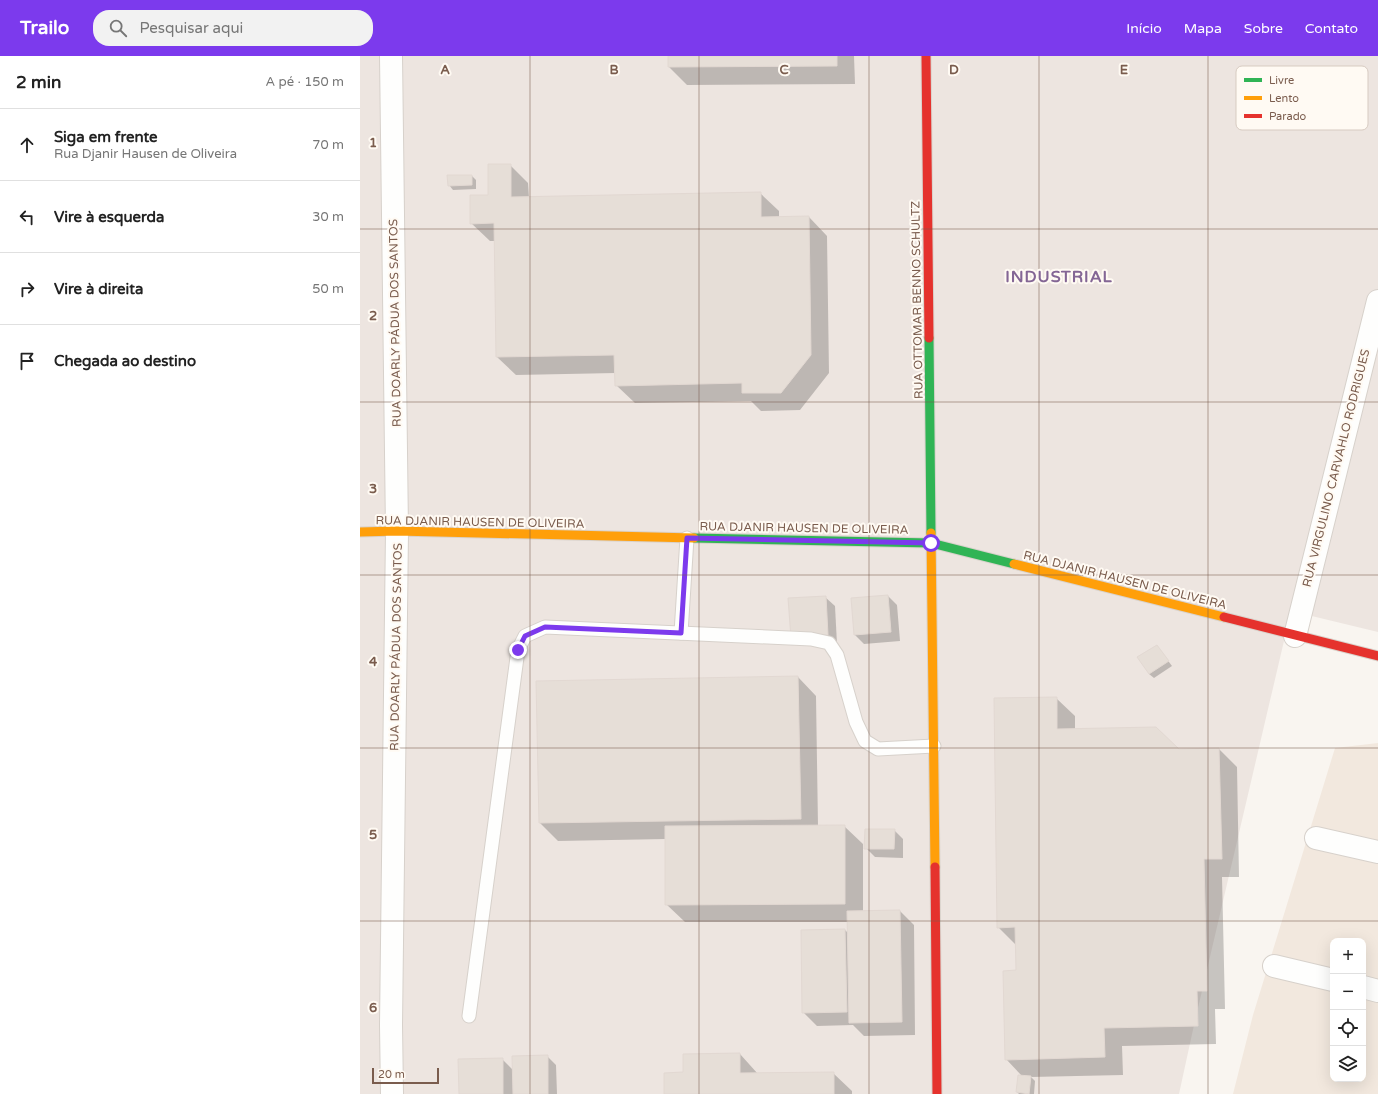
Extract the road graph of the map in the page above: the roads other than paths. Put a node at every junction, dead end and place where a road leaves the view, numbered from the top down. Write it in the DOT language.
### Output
graph roads {
  1 [pos="391,56"];
  2 [pos="926,56"];
  3 [pos="1378,301"];
  4 [pos="1375,326"];
  5 [pos="397,531"];
  6 [pos="360,532"];
  7 [pos="687,538"];
  8 [pos="931,543"];
  9 [pos="681,633"];
  10 [pos="1295,636"];
  11 [pos="1378,656"];
  12 [pos="934,746"];
  13 [pos="1316,838"];
  14 [pos="1378,852"];
  15 [pos="1274,966"];
  16 [pos="1330,979"];
  17 [pos="1366,988"];
  18 [pos="1378,991"];
  19 [pos="469,1016"];
  20 [pos="392,1094"];
  21 [pos="937,1094"];
  1 -- 5 [label="street, RUA DOARLY PÁDUA DOS SANTOS"];
  2 -- 8 [label="street, RUA OTTOMAR BENNO SCHULTZ"];
  3 -- 4 [label="street, RUA VIRGULINO CARVAHLO RODRIGUES"];
  4 -- 10 [label="street, RUA VIRGULINO CARVAHLO RODRIGUES"];
  5 -- 6 [label="street, RUA DJANIR HAUSEN DE OLIVEIRA"];
  5 -- 7 [label="street, RUA DJANIR HAUSEN DE OLIVEIRA"];
  5 -- 20 [label="street, RUA DOARLY PÁDUA DOS SANTOS"];
  7 -- 8 [label="street, RUA DJANIR HAUSEN DE OLIVEIRA"];
  7 -- 9 [label="lane"];
  8 -- 10 [label="street, RUA DJANIR HAUSEN DE OLIVEIRA"];
  8 -- 12 [label="street, RUA OTTOMAR BENNO SCHULTZ"];
  9 -- 12 [label="lane"];
  9 -- 19 [label="lane"];
  10 -- 11 [label="street, RUA DJANIR HAUSEN DE OLIVEIRA"];
  12 -- 21 [label="street, RUA OTTOMAR BENNO SCHULTZ"];
  13 -- 14 [label="street"];
  15 -- 16 [label="street"];
  17 -- 18 [label="street"];
}
